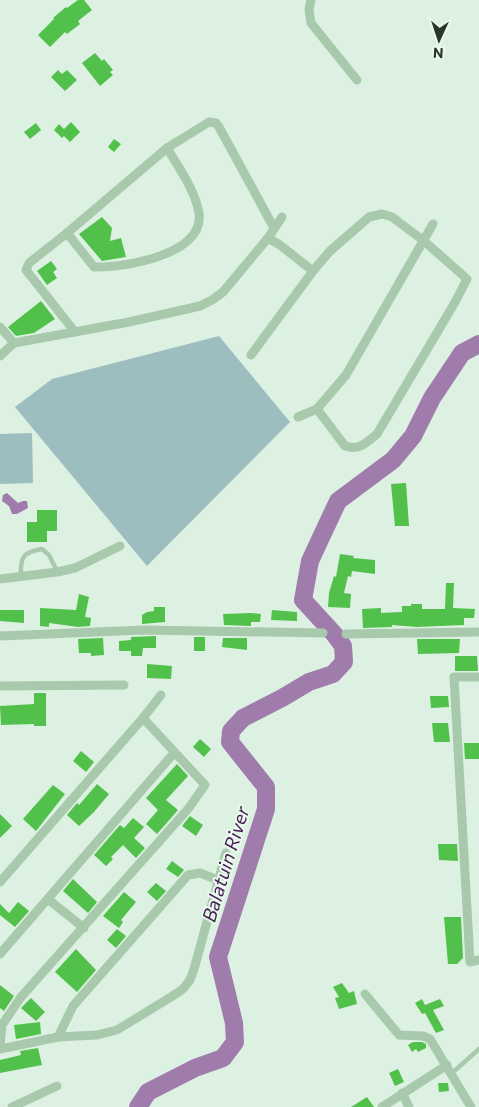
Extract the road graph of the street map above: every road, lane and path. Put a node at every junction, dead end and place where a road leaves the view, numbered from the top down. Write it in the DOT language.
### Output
graph roads {
  1 [pos="311,0"];
  2 [pos="356,80"];
  3 [pos="167,148"];
  4 [pos="282,217"];
  5 [pos="433,224"];
  6 [pos="274,228"];
  7 [pos="67,233"];
  8 [pos="268,238"];
  9 [pos="424,241"];
  10 [pos="313,271"];
  11 [pos="0,327"];
  12 [pos="74,332"];
  13 [pos="14,343"];
  14 [pos="251,355"];
  15 [pos="0,356"];
  16 [pos="317,409"];
  17 [pos="298,417"];
  18 [pos="120,546"];
  19 [pos="58,572"];
  20 [pos="20,577"];
  21 [pos="0,579"];
  22 [pos="479,632"];
  23 [pos="323,633"];
  24 [pos="346,634"];
  25 [pos="0,636"];
  26 [pos="479,677"];
  27 [pos="124,685"];
  28 [pos="0,686"];
  29 [pos="161,695"];
  30 [pos="143,718"];
  31 [pos="174,753"];
  32 [pos="226,853"];
  33 [pos="218,880"];
  34 [pos="0,882"];
  35 [pos="49,900"];
  36 [pos="84,928"];
  37 [pos="0,954"];
  38 [pos="475,961"];
  39 [pos="364,994"];
  40 [pos="58,1037"];
  41 [pos="0,1048"];
  42 [pos="479,1050"];
  43 [pos="446,1065"];
  44 [pos="451,1074"];
  45 [pos="57,1086"];
  46 [pos="402,1093"];
  47 [pos="12,1107"];
  48 [pos="382,1107"];
  49 [pos="409,1107"];
  50 [pos="471,1107"];
  1 -- 2 [label="street"];
  3 -- 6 [label="street"];
  3 -- 7 [label="street"];
  3 -- 7 [label="street"];
  4 -- 6 [label="street"];
  5 -- 9 [label="street"];
  6 -- 8 [label="street"];
  7 -- 12 [label="street"];
  8 -- 10 [label="street"];
  8 -- 12 [label="street"];
  9 -- 10 [label="street"];
  9 -- 16 [label="street"];
  9 -- 16 [label="street"];
  10 -- 14 [label="street"];
  11 -- 13 [label="street"];
  12 -- 13 [label="street"];
  13 -- 15 [label="street"];
  16 -- 17 [label="street"];
  18 -- 19 [label="street"];
  19 -- 20 [label="street"];
  19 -- 20 [label="lane"];
  20 -- 21 [label="street"];
  22 -- 24 [label="street"];
  23 -- 25 [label="street"];
  26 -- 38 [label="street"];
  27 -- 28 [label="street"];
  29 -- 30 [label="street"];
  30 -- 31 [label="street"];
  30 -- 34 [label="street"];
  31 -- 35 [label="street"];
  31 -- 36 [label="street"];
  32 -- 33 [label="street"];
  33 -- 40 [label="street"];
  33 -- 40 [label="street"];
  35 -- 36 [label="street"];
  35 -- 37 [label="street"];
  36 -- 41 [label="street"];
  39 -- 43 [label="street"];
  40 -- 41 [label="street"];
  42 -- 44 [label="lane"];
  43 -- 44 [label="street"];
  43 -- 46 [label="street"];
  44 -- 50 [label="street"];
  45 -- 47 [label="street"];
  46 -- 48 [label="street"];
  46 -- 49 [label="street"];
}
